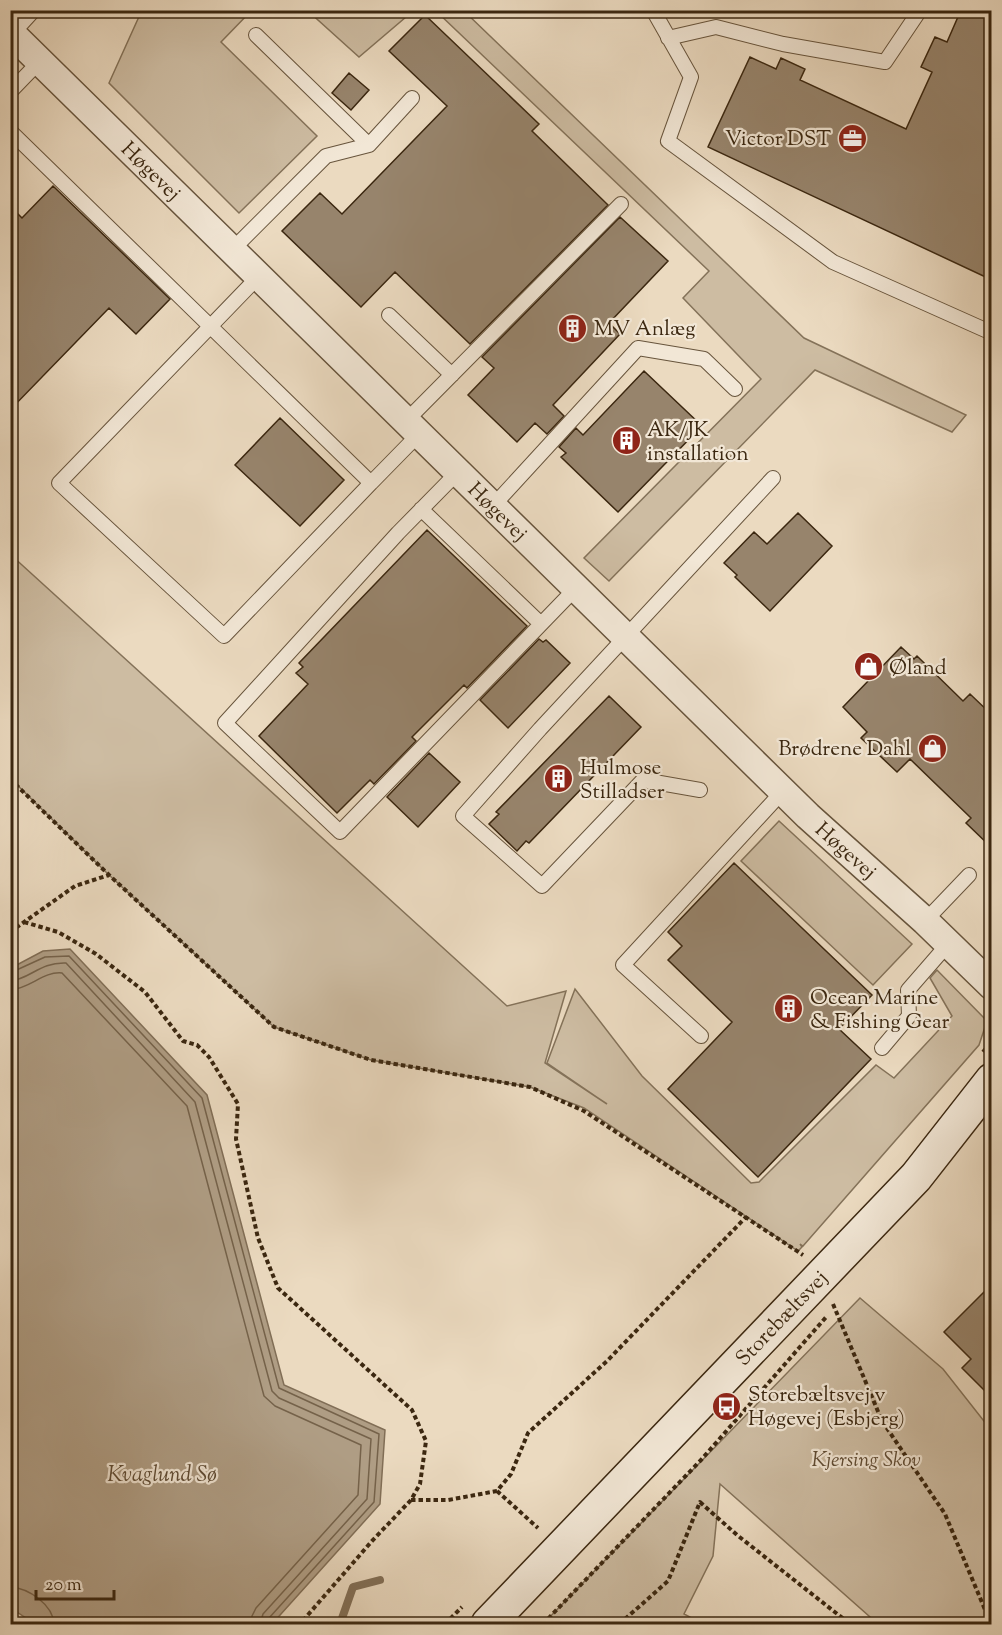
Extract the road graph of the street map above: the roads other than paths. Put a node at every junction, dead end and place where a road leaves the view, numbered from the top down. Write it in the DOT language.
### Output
graph roads {
  1 [pos="34,10"];
  2 [pos="652,10"];
  3 [pos="920,10"];
  4 [pos="11,33"];
  5 [pos="256,35"];
  6 [pos="668,38"];
  7 [pos="40,61"];
  8 [pos="10,92"];
  9 [pos="412,98"];
  10 [pos="10,131"];
  11 [pos="369,145"];
  12 [pos="621,204"];
  13 [pos="232,250"];
  14 [pos="259,276"];
  15 [pos="389,315"];
  16 [pos="211,326"];
  17 [pos="992,333"];
  18 [pos="452,375"];
  19 [pos="735,389"];
  20 [pos="413,428"];
  21 [pos="458,472"];
  22 [pos="773,478"];
  23 [pos="371,483"];
  24 [pos="493,506"];
  25 [pos="422,509"];
  26 [pos="576,588"];
  27 [pos="541,624"];
  28 [pos="626,636"];
  29 [pos="700,790"];
  30 [pos="783,791"];
  31 [pos="969,875"];
  32 [pos="925,921"];
  33 [pos="948,944"];
  34 [pos="992,986"];
  35 [pos="701,1035"];
  36 [pos="882,1048"];
  37 [pos="992,1080"];
  38 [pos="488,1624"];
  1 -- 4 [label="lane"];
  2 -- 6 [label="lane"];
  3 -- 6 [label="lane"];
  4 -- 7 [label="street, Høgevej"];
  5 -- 11 [label="lane"];
  6 -- 17 [label="lane"];
  7 -- 8 [label="lane"];
  7 -- 13 [label="street, Høgevej"];
  9 -- 11 [label="lane"];
  10 -- 16 [label="lane"];
  11 -- 13 [label="lane"];
  12 -- 18 [label="lane"];
  13 -- 14 [label="street, Høgevej"];
  14 -- 16 [label="lane"];
  14 -- 20 [label="street, Høgevej"];
  15 -- 18 [label="lane"];
  16 -- 23 [label="lane"];
  16 -- 23 [label="lane"];
  18 -- 20 [label="lane"];
  19 -- 24 [label="lane"];
  20 -- 21 [label="street, Høgevej"];
  20 -- 23 [label="lane"];
  21 -- 24 [label="street, Høgevej"];
  21 -- 25 [label="lane"];
  22 -- 28 [label="lane"];
  24 -- 26 [label="street, Høgevej"];
  25 -- 27 [label="lane"];
  25 -- 27 [label="lane"];
  26 -- 27 [label="lane"];
  26 -- 28 [label="street, Høgevej"];
  28 -- 29 [label="lane"];
  28 -- 30 [label="street, Høgevej"];
  30 -- 32 [label="street, Høgevej"];
  30 -- 35 [label="lane"];
  31 -- 32 [label="lane"];
  32 -- 33 [label="street, Høgevej"];
  33 -- 34 [label="street, Høgevej"];
  33 -- 36 [label="lane"];
  37 -- 38 [label="street, Storebæltsvej"];
}
